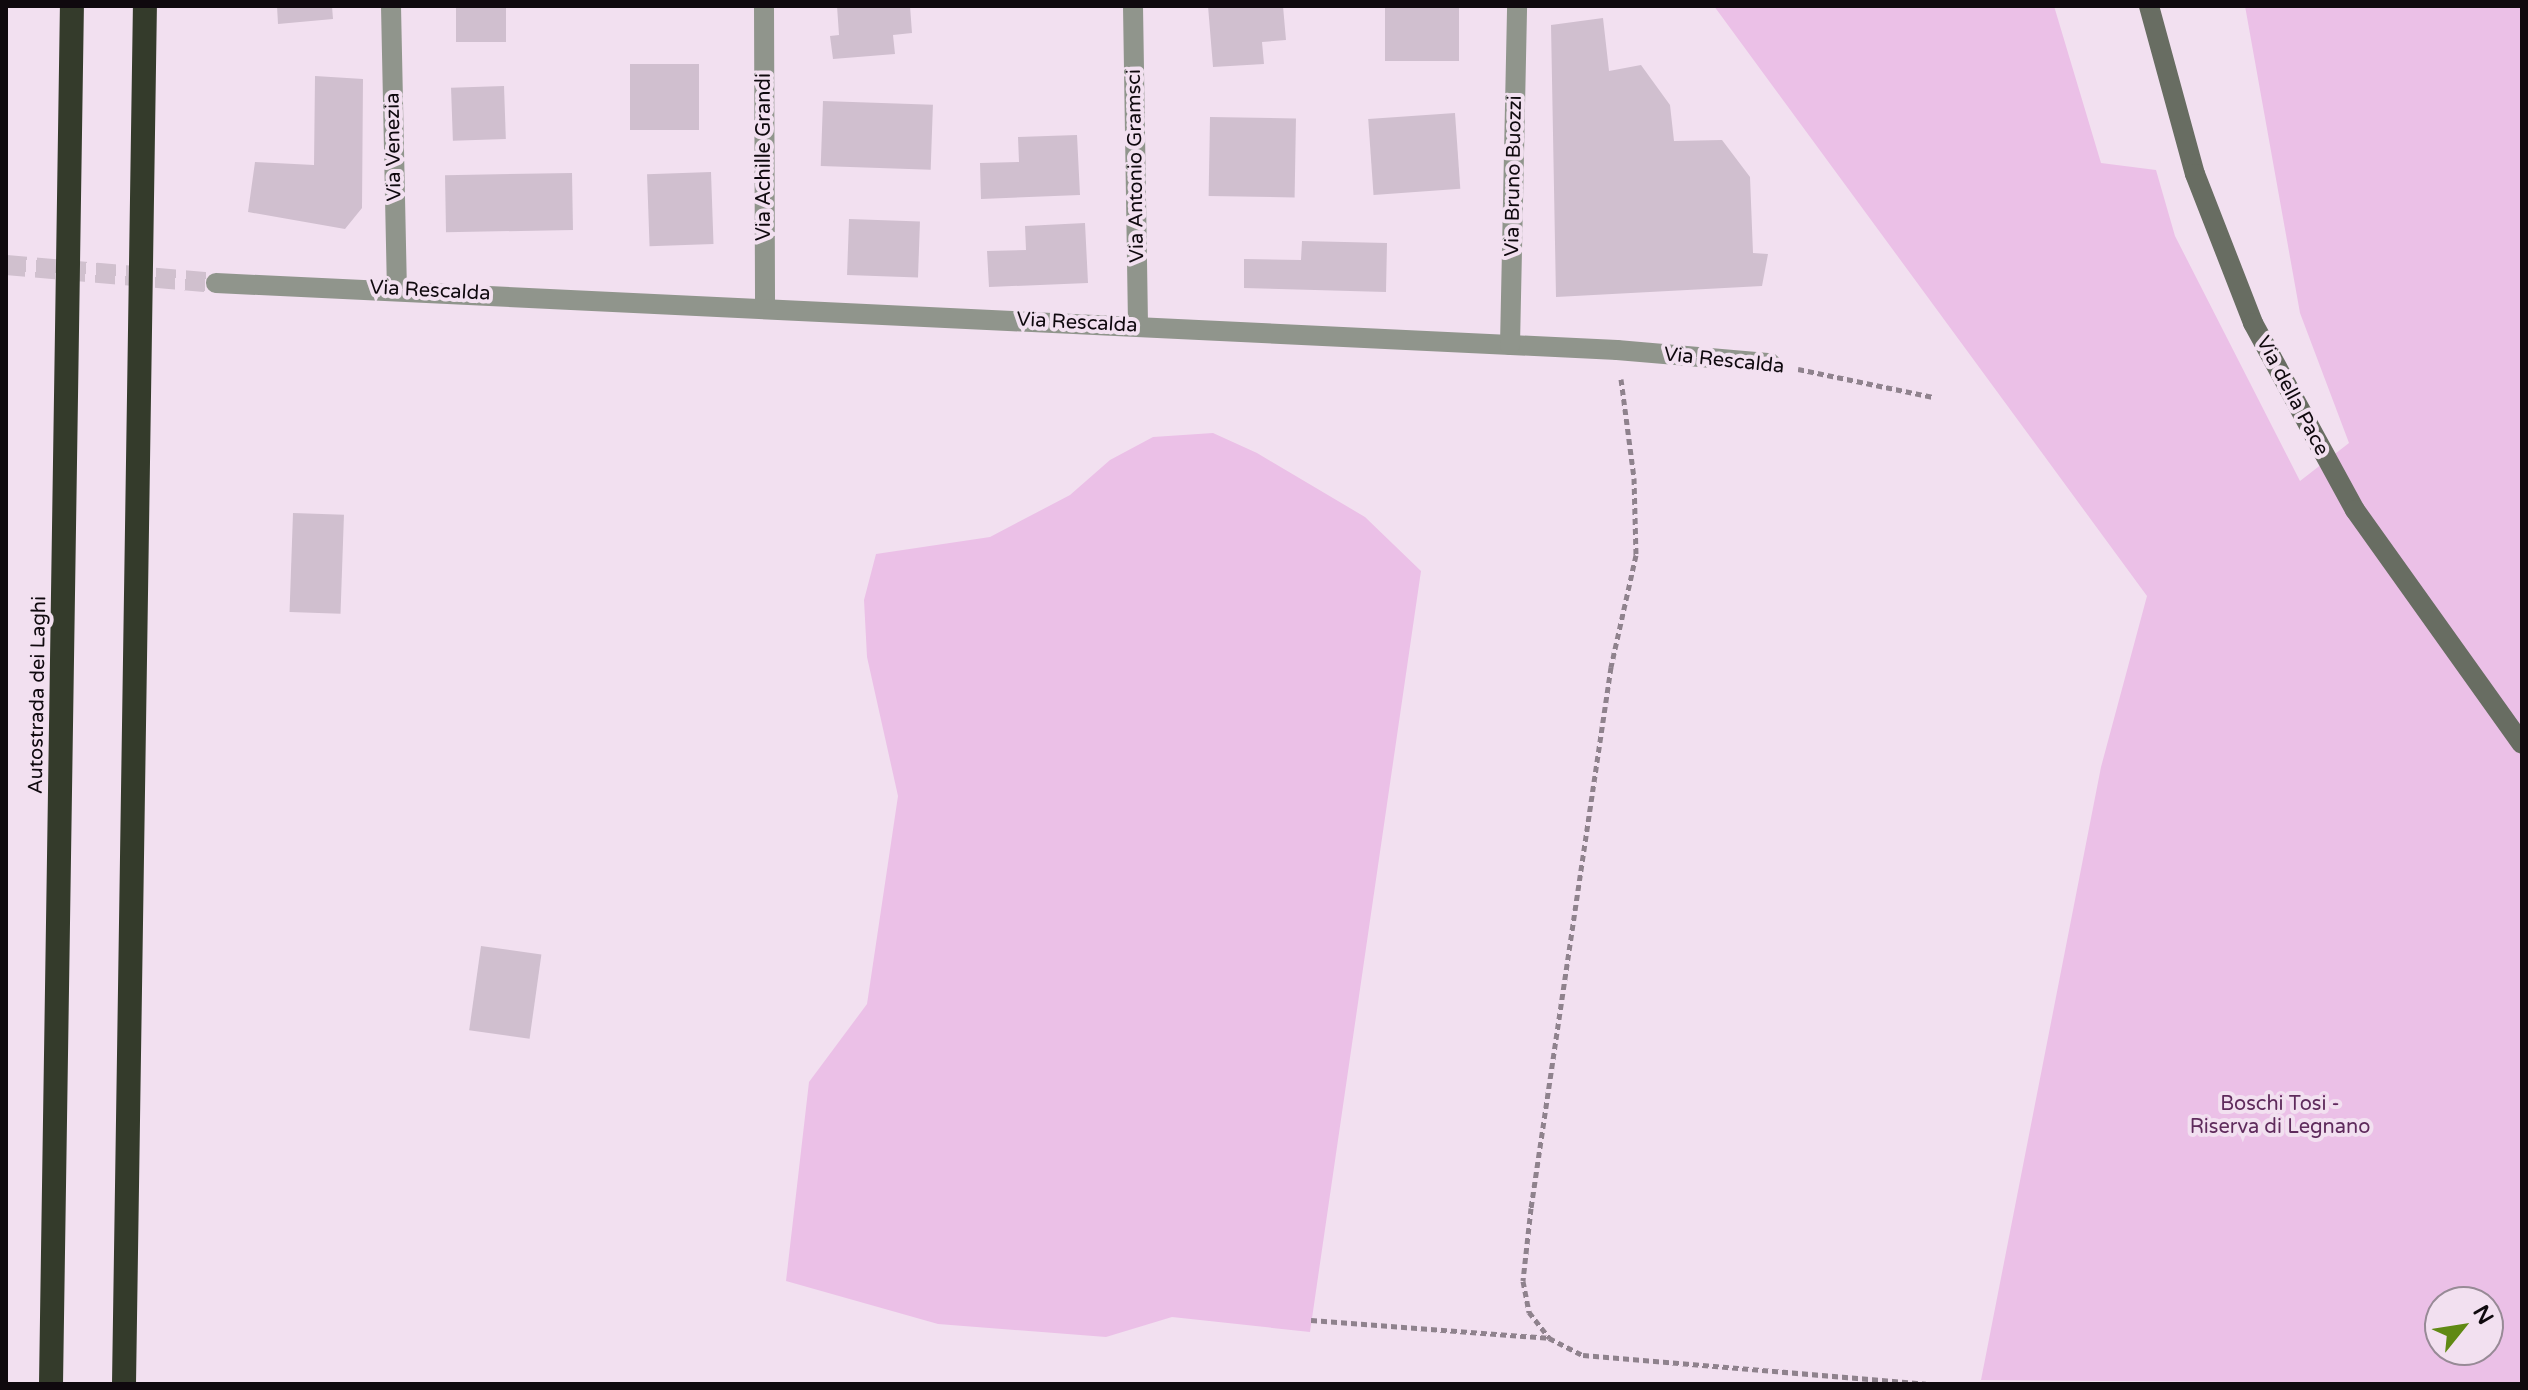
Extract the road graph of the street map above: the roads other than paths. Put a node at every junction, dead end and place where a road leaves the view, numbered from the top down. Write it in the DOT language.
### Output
graph roads {
  1 [pos="72,6"];
  2 [pos="145,6"];
  3 [pos="391,6"];
  4 [pos="764,6"];
  5 [pos="1133,6"];
  6 [pos="1517,6"];
  7 [pos="2149,6"];
  8 [pos="216,283"];
  9 [pos="397,289"];
  10 [pos="765,307"];
  11 [pos="1138,326"];
  12 [pos="1510,345"];
  13 [pos="1770,363"];
  14 [pos="2522,744"];
  15 [pos="51,1384"];
  16 [pos="124,1384"];
  1 -- 15 [label="highway, Autostrada dei Laghi"];
  2 -- 16 [label="highway"];
  3 -- 9 [label="street, Via Venezia"];
  4 -- 10 [label="street, Via Achille Grandi"];
  5 -- 11 [label="street, Via Antonio Gramsci"];
  6 -- 12 [label="street, Via Bruno Buozzi"];
  7 -- 14 [label="main road, Via della Pace"];
  8 -- 9 [label="street, Via Rescalda"];
  9 -- 10 [label="street, Via Rescalda"];
  10 -- 11 [label="street, Via Rescalda"];
  11 -- 12 [label="street, Via Rescalda"];
  12 -- 13 [label="street, Via Rescalda"];
}
